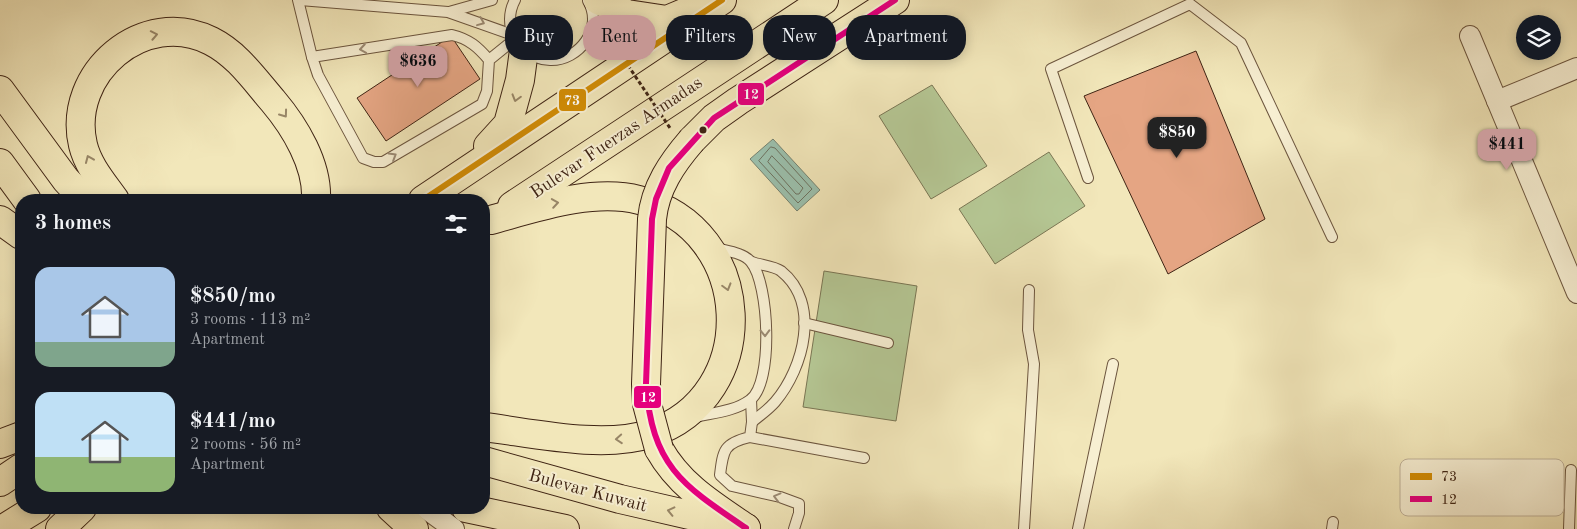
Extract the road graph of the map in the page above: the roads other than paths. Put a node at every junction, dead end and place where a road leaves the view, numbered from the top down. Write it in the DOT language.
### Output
graph roads {
  1 [pos="299,0"];
  2 [pos="492,0"];
  3 [pos="515,0"];
  4 [pos="588,0"];
  5 [pos="598,0"];
  6 [pos="710,0"];
  7 [pos="722,0"];
  8 [pos="824,0"];
  9 [pos="895,0"];
  10 [pos="448,12"];
  11 [pos="510,15"];
  12 [pos="505,36"];
  13 [pos="1470,36"];
  14 [pos="505,49"];
  15 [pos="573,54"];
  16 [pos="312,56"];
  17 [pos="489,60"];
  18 [pos="518,60"];
  19 [pos="1577,68"];
  20 [pos="4,98"];
  21 [pos="1497,101"];
  22 [pos="0,163"];
  23 [pos="462,172"];
  24 [pos="1088,178"];
  25 [pos="23,194"];
  26 [pos="57,194"];
  27 [pos="79,194"];
  28 [pos="110,194"];
  29 [pos="315,194"];
  30 [pos="431,194"];
  31 [pos="0,220"];
  32 [pos="490,220"];
  33 [pos="490,221"];
  34 [pos="15,231"];
  35 [pos="1332,237"];
  36 [pos="709,247"];
  37 [pos="752,262"];
  38 [pos="1029,290"];
  39 [pos="1577,293"];
  40 [pos="804,323"];
  41 [pos="888,343"];
  42 [pos="1112,364"];
  43 [pos="751,400"];
  44 [pos="676,421"];
  45 [pos="752,422"];
  46 [pos="490,428"];
  47 [pos="750,437"];
  48 [pos="15,438"];
  49 [pos="0,444"];
  50 [pos="864,458"];
  51 [pos="490,463"];
  52 [pos="1571,470"];
  53 [pos="15,472"];
  54 [pos="490,478"];
  55 [pos="0,482"];
  56 [pos="27,514"];
  57 [pos="76,514"];
  58 [pos="398,514"];
  59 [pos="433,514"];
  60 [pos="474,514"];
  61 [pos="484,514"];
  62 [pos="512,523"];
  63 [pos="749,528"];
  64 [pos="3,529"];
  65 [pos="60,529"];
  66 [pos="414,529"];
  67 [pos="454,529"];
  68 [pos="566,529"];
  69 [pos="663,529"];
  70 [pos="794,529"];
  71 [pos="1024,529"];
  72 [pos="1078,529"];
  73 [pos="1569,529"];
  1 -- 10 [label="lane"];
  1 -- 16 [label="lane"];
  2 -- 10 [label="lane"];
  3 -- 11 [label="lane"];
  4 -- 15 [label="lane"];
  5 -- 6 [label="main road"];
  7 -- 23 [label="main road"];
  8 -- 32 [label="main road, Bulevar Fuerzas Armadas"];
  9 -- 63 [label="main road, bridge"];
  10 -- 12 [label="lane, one-way"];
  13 -- 21 [label="street"];
  14 -- 17 [label="lane"];
  17 -- 16 [label="lane, one-way"];
  16 -- 17 [label="lane, one-way"];
  18 -- 23 [label="main road, one-way"];
  19 -- 21 [label="street"];
  20 -- 26 [label="main road"];
  20 -- 27 [label="main road"];
  21 -- 39 [label="street"];
  22 -- 25 [label="main road"];
  23 -- 30 [label="main road"];
  24 -- 35 [label="lane"];
  28 -- 29 [label="main road, one-way"];
  31 -- 34 [label="main road"];
  33 -- 36 [label="main road, one-way"];
  36 -- 37 [label="lane"];
  36 -- 44 [label="main road, one-way"];
  37 -- 40 [label="lane"];
  37 -- 43 [label="lane, one-way"];
  38 -- 71 [label="lane"];
  40 -- 41 [label="lane"];
  40 -- 45 [label="lane"];
  42 -- 72 [label="lane"];
  43 -- 44 [label="lane"];
  43 -- 45 [label="lane"];
  44 -- 46 [label="main road, one-way"];
  45 -- 47 [label="lane"];
  47 -- 50 [label="lane"];
  70 -- 47 [label="lane, one-way"];
  48 -- 49 [label="main road"];
  63 -- 51 [label="main road, Bulevar Kuwait, one-way"];
  52 -- 73 [label="lane"];
  53 -- 55 [label="main road"];
  54 -- 69 [label="main road"];
  56 -- 64 [label="main road"];
  57 -- 65 [label="main road"];
  58 -- 66 [label="main road"];
  59 -- 67 [label="street"];
  60 -- 62 [label="main road"];
  61 -- 62 [label="main road"];
  62 -- 68 [label="main road"];
}
